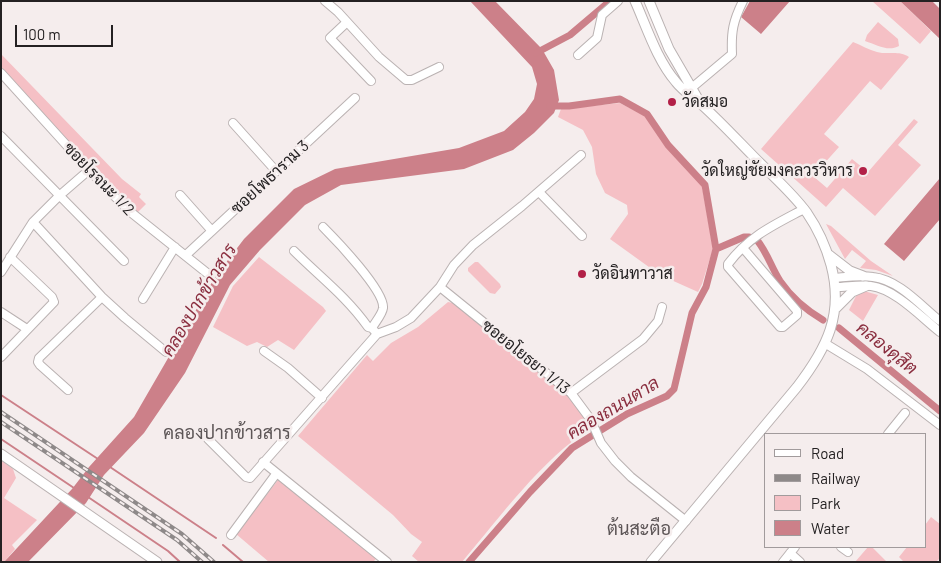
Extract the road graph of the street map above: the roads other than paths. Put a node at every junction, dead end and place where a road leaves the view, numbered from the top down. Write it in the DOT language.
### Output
graph roads {
  1 [pos="325,1"];
  2 [pos="618,1"];
  3 [pos="635,1"];
  4 [pos="649,1"];
  5 [pos="743,1"];
  6 [pos="346,23"];
  7 [pos="578,55"];
  8 [pos="440,67"];
  9 [pos="1,73"];
  10 [pos="371,81"];
  11 [pos="689,90"];
  12 [pos="355,98"];
  13 [pos="233,123"];
  14 [pos="1,136"];
  15 [pos="581,155"];
  16 [pos="89,170"];
  17 [pos="276,171"];
  18 [pos="539,192"];
  19 [pos="180,195"];
  20 [pos="59,196"];
  21 [pos="804,209"];
  22 [pos="33,222"];
  23 [pos="323,227"];
  24 [pos="212,231"];
  25 [pos="582,236"];
  26 [pos="175,247"];
  27 [pos="743,248"];
  28 [pos="294,251"];
  29 [pos="828,254"];
  30 [pos="186,255"];
  31 [pos="10,257"];
  32 [pos="124,261"];
  33 [pos="1,272"];
  34 [pos="207,273"];
  35 [pos="863,276"];
  36 [pos="835,283"];
  37 [pos="866,286"];
  38 [pos="440,287"];
  39 [pos="102,297"];
  40 [pos="143,299"];
  41 [pos="662,307"];
  42 [pos="836,308"];
  43 [pos="1,312"];
  44 [pos="940,321"];
  45 [pos="27,329"];
  46 [pos="374,331"];
  47 [pos="940,332"];
  48 [pos="826,344"];
  49 [pos="264,351"];
  50 [pos="166,352"];
  51 [pos="1,356"];
  52 [pos="68,390"];
  53 [pos="571,393"];
  54 [pos="322,398"];
  55 [pos="905,413"];
  56 [pos="940,425"];
  57 [pos="889,433"];
  58 [pos="208,439"];
  59 [pos="1,454"];
  60 [pos="263,462"];
  61 [pos="276,474"];
  62 [pos="686,521"];
  63 [pos="232,535"];
  64 [pos="793,550"];
  65 [pos="157,562"];
  66 [pos="387,562"];
  67 [pos="651,562"];
  68 [pos="783,562"];
  69 [pos="800,562"];
  1 -- 6 [label="street"];
  2 -- 7 [label="street"];
  3 -- 11 [label="main road"];
  4 -- 11 [label="main road"];
  5 -- 11 [label="street"];
  6 -- 8 [label="street"];
  6 -- 10 [label="street"];
  9 -- 16 [label="street, ซอยโรจนะ 1/2"];
  11 -- 21 [label="main road"];
  12 -- 17 [label="street, ซอยโพธาราม 3"];
  13 -- 17 [label="street"];
  14 -- 20 [label="street"];
  15 -- 18 [label="street"];
  16 -- 20 [label="street"];
  16 -- 26 [label="street, ซอยโรจนะ 1/2"];
  17 -- 24 [label="street, ซอยโพธาราม 3"];
  18 -- 25 [label="street"];
  18 -- 38 [label="street"];
  19 -- 24 [label="street"];
  20 -- 22 [label="street"];
  20 -- 32 [label="street"];
  21 -- 27 [label="street"];
  21 -- 29 [label="main road"];
  22 -- 31 [label="street"];
  22 -- 39 [label="street"];
  23 -- 46 [label="street"];
  24 -- 30 [label="street, ซอยโพธาราม 3"];
  26 -- 30 [label="street, ซอยโรจนะ 1/2"];
  26 -- 40 [label="street"];
  27 -- 27 [label="street"];
  28 -- 46 [label="street"];
  29 -- 35 [label="main road"];
  29 -- 36 [label="main road"];
  30 -- 34 [label="street, ซอยโรจนะ 1/2"];
  31 -- 33 [label="street"];
  31 -- 45 [label="street"];
  35 -- 36 [label="street"];
  35 -- 44 [label="street"];
  36 -- 37 [label="street"];
  36 -- 42 [label="main road"];
  37 -- 42 [label="main road"];
  37 -- 47 [label="street"];
  38 -- 46 [label="street"];
  38 -- 53 [label="street, ซอยอโยธยา 1/13"];
  39 -- 50 [label="street"];
  39 -- 52 [label="street"];
  41 -- 53 [label="street"];
  42 -- 48 [label="main road"];
  43 -- 45 [label="street"];
  45 -- 51 [label="street"];
  46 -- 54 [label="street"];
  48 -- 56 [label="street"];
  48 -- 62 [label="main road"];
  49 -- 54 [label="street"];
  53 -- 62 [label="street, ซอยอโยธยา 1/13"];
  54 -- 60 [label="street"];
  55 -- 57 [label="street"];
  58 -- 60 [label="street"];
  59 -- 65 [label="main road"];
  60 -- 61 [label="street"];
  61 -- 63 [label="street"];
  61 -- 66 [label="street"];
  62 -- 67 [label="main road"];
  64 -- 68 [label="street"];
  64 -- 69 [label="street"];
}
